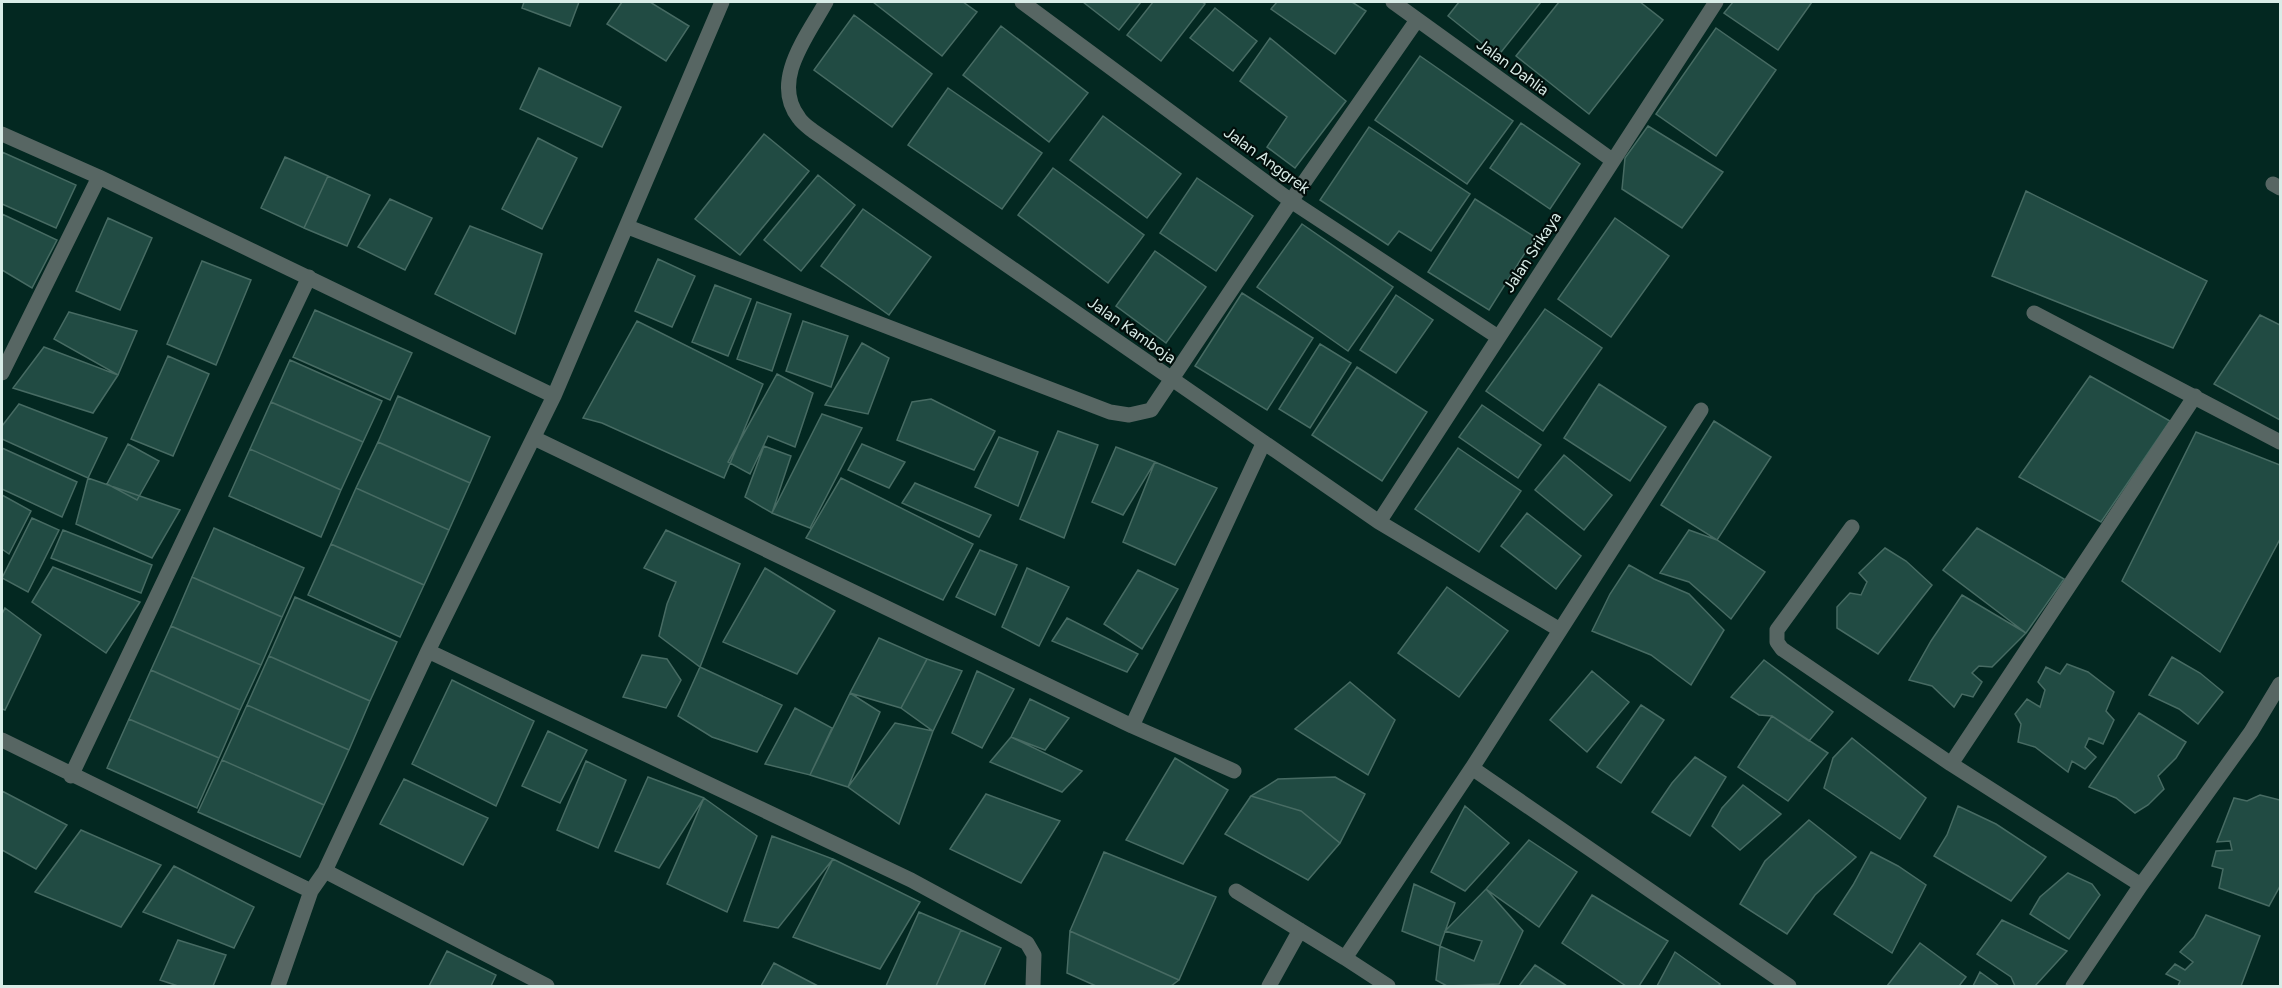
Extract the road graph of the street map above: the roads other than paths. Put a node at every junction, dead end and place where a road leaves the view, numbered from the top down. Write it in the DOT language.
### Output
graph roads {
  1 [pos="722,2"];
  2 [pos="826,2"];
  3 [pos="1022,2"];
  4 [pos="1393,2"];
  5 [pos="1716,2"];
  6 [pos="1417,20"];
  7 [pos="2,134"];
  8 [pos="1612,160"];
  9 [pos="99,177"];
  10 [pos="1291,201"];
  11 [pos="628,227"];
  12 [pos="309,277"];
  13 [pos="2034,313"];
  14 [pos="1498,337"];
  15 [pos="2,373"];
  16 [pos="1171,379"];
  17 [pos="554,396"];
  18 [pos="2195,396"];
  19 [pos="1701,410"];
  20 [pos="534,438"];
  21 [pos="2280,442"];
  22 [pos="1263,444"];
  23 [pos="1379,522"];
  24 [pos="1852,527"];
  25 [pos="1560,630"];
  26 [pos="428,651"];
  27 [pos="2280,684"];
  28 [pos="1132,726"];
  29 [pos="2,740"];
  30 [pos="1950,765"];
  31 [pos="1472,768"];
  32 [pos="1234,771"];
  33 [pos="71,776"];
  34 [pos="325,871"];
  35 [pos="2141,885"];
  36 [pos="311,891"];
  37 [pos="1236,891"];
  38 [pos="1300,930"];
  39 [pos="1345,958"];
  40 [pos="278,987"];
  41 [pos="547,987"];
  42 [pos="1033,987"];
  43 [pos="1269,987"];
  44 [pos="1388,987"];
  45 [pos="1789,987"];
  46 [pos="2073,987"];
  1 -- 11 [label="street"];
  2 -- 16 [label="street, Jalan Kamboja"];
  3 -- 10 [label="street, Jalan Anggrek"];
  4 -- 6 [label="street, Jalan Dahlia"];
  5 -- 8 [label="street, Jalan Srikaya"];
  6 -- 8 [label="street, Jalan Dahlia"];
  6 -- 10 [label="street"];
  7 -- 9 [label="street"];
  8 -- 14 [label="street, Jalan Srikaya"];
  9 -- 12 [label="street"];
  9 -- 15 [label="street"];
  10 -- 14 [label="street, Jalan Anggrek"];
  10 -- 16 [label="street"];
  11 -- 16 [label="street"];
  11 -- 17 [label="street"];
  12 -- 17 [label="street"];
  12 -- 33 [label="street"];
  13 -- 18 [label="street"];
  14 -- 23 [label="street, Jalan Srikaya"];
  16 -- 22 [label="street, Jalan Kamboja"];
  17 -- 20 [label="street"];
  18 -- 21 [label="street"];
  18 -- 30 [label="street"];
  19 -- 25 [label="street"];
  20 -- 26 [label="street"];
  20 -- 28 [label="street"];
  22 -- 23 [label="street, Jalan Kamboja"];
  22 -- 28 [label="street"];
  23 -- 25 [label="street, Jalan Kamboja"];
  24 -- 30 [label="street"];
  25 -- 31 [label="street"];
  26 -- 34 [label="street"];
  26 -- 42 [label="street"];
  27 -- 35 [label="street"];
  28 -- 32 [label="street"];
  29 -- 33 [label="street"];
  30 -- 35 [label="street"];
  31 -- 39 [label="street"];
  31 -- 45 [label="street"];
  33 -- 36 [label="street"];
  34 -- 36 [label="street"];
  34 -- 41 [label="street"];
  35 -- 46 [label="street"];
  36 -- 40 [label="street"];
  37 -- 38 [label="street"];
  38 -- 39 [label="street"];
  38 -- 43 [label="street"];
  39 -- 44 [label="street"];
}
